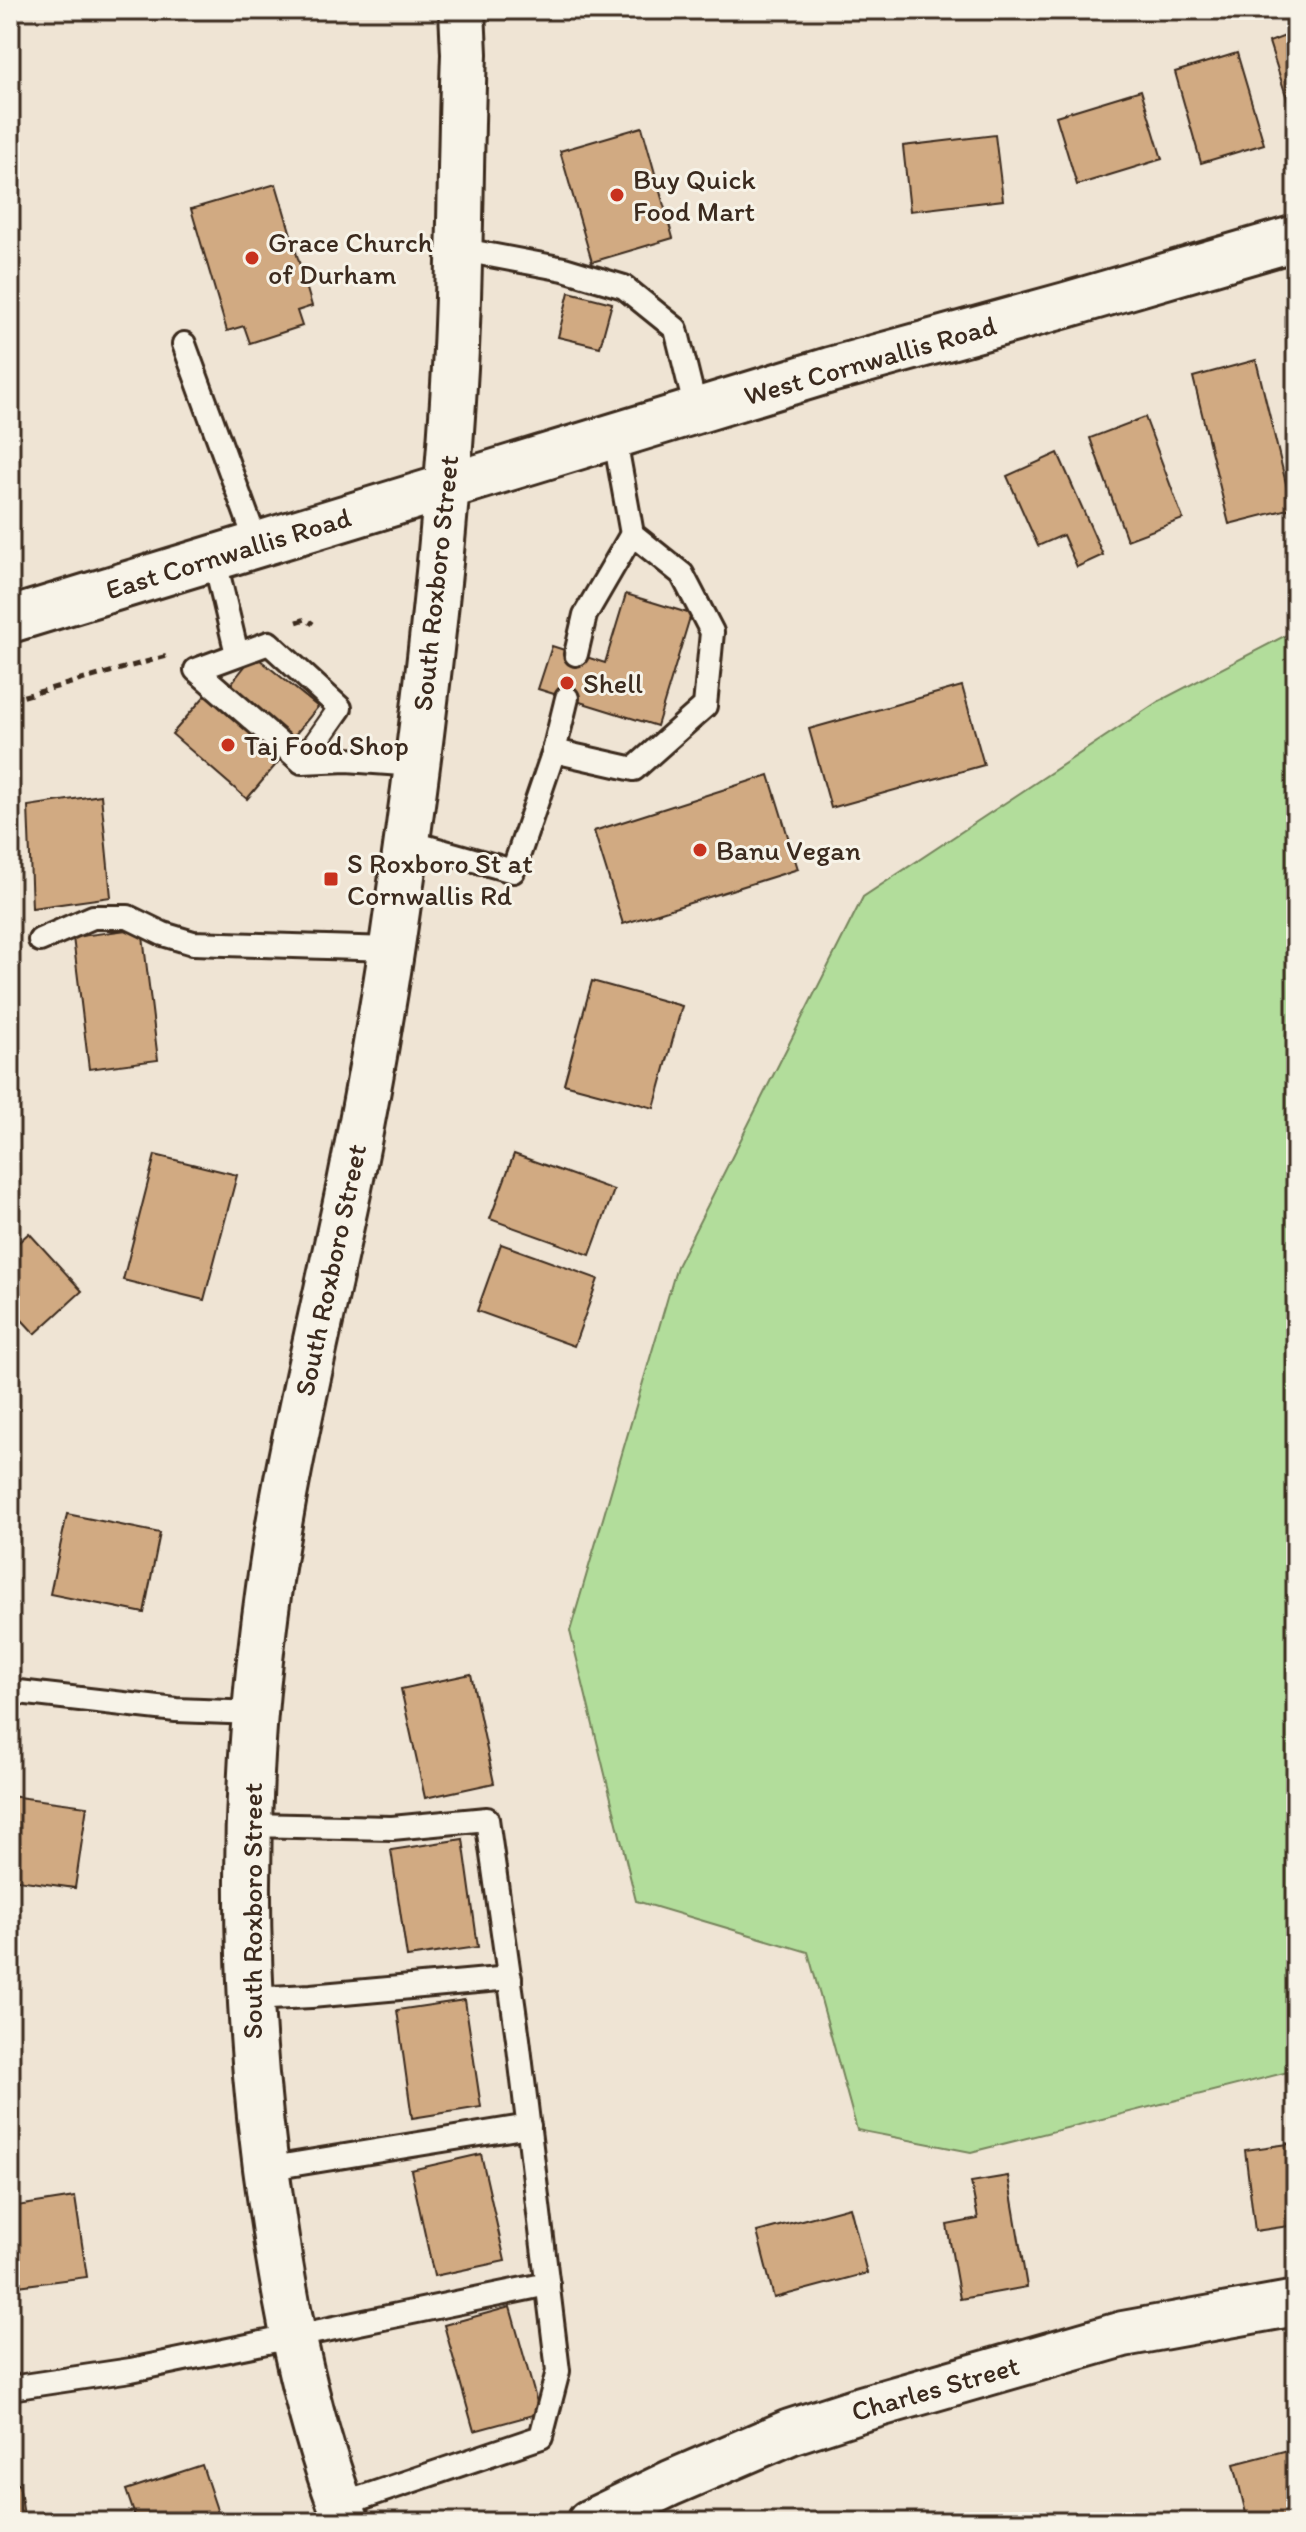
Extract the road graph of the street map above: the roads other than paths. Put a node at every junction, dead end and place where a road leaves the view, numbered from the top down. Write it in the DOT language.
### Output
graph roads {
  1 [pos="462,10"];
  2 [pos="1296,238"];
  3 [pos="458,249"];
  4 [pos="184,344"];
  5 [pos="696,410"];
  6 [pos="614,434"];
  7 [pos="445,486"];
  8 [pos="632,534"];
  9 [pos="257,544"];
  10 [pos="214,557"];
  11 [pos="10,620"];
  12 [pos="237,654"];
  13 [pos="576,654"];
  14 [pos="567,698"];
  15 [pos="554,751"];
  16 [pos="302,762"];
  17 [pos="416,765"];
  18 [pos="406,841"];
  19 [pos="40,940"];
  20 [pos="391,949"];
  21 [pos="10,1691"];
  22 [pos="255,1713"];
  23 [pos="248,1825"];
  24 [pos="510,1978"];
  25 [pos="249,1999"];
  26 [pos="529,2126"];
  27 [pos="265,2169"];
  28 [pos="548,2284"];
  29 [pos="1296,2303"];
  30 [pos="294,2336"];
  31 [pos="10,2388"];
  32 [pos="344,2514"];
  33 [pos="590,2522"];
  1 -- 3 [label="street, South Roxboro Street"];
  2 -- 5 [label="street, West Cornwallis Road"];
  3 -- 5 [label="lane"];
  3 -- 7 [label="street, South Roxboro Street"];
  4 -- 9 [label="lane"];
  5 -- 6 [label="street, West Cornwallis Road"];
  6 -- 7 [label="street, West Cornwallis Road"];
  6 -- 8 [label="lane"];
  7 -- 9 [label="street, East Cornwallis Road"];
  7 -- 17 [label="street, South Roxboro Street"];
  8 -- 13 [label="lane"];
  8 -- 15 [label="lane"];
  9 -- 10 [label="street, East Cornwallis Road"];
  10 -- 11 [label="street, East Cornwallis Road"];
  10 -- 12 [label="lane"];
  12 -- 16 [label="lane"];
  12 -- 16 [label="lane"];
  14 -- 15 [label="lane"];
  15 -- 18 [label="lane"];
  16 -- 17 [label="lane"];
  17 -- 18 [label="street, South Roxboro Street"];
  18 -- 20 [label="street, South Roxboro Street"];
  19 -- 20 [label="lane"];
  20 -- 22 [label="street, South Roxboro Street"];
  21 -- 22 [label="lane"];
  22 -- 23 [label="street, South Roxboro Street"];
  23 -- 24 [label="lane"];
  23 -- 25 [label="street, South Roxboro Street"];
  24 -- 25 [label="lane"];
  24 -- 26 [label="lane"];
  25 -- 27 [label="street, South Roxboro Street"];
  26 -- 27 [label="lane"];
  26 -- 28 [label="lane"];
  27 -- 30 [label="street, South Roxboro Street"];
  28 -- 30 [label="lane"];
  28 -- 32 [label="lane"];
  29 -- 33 [label="street, Charles Street"];
  30 -- 31 [label="lane"];
  30 -- 32 [label="street, South Roxboro Street"];
}
